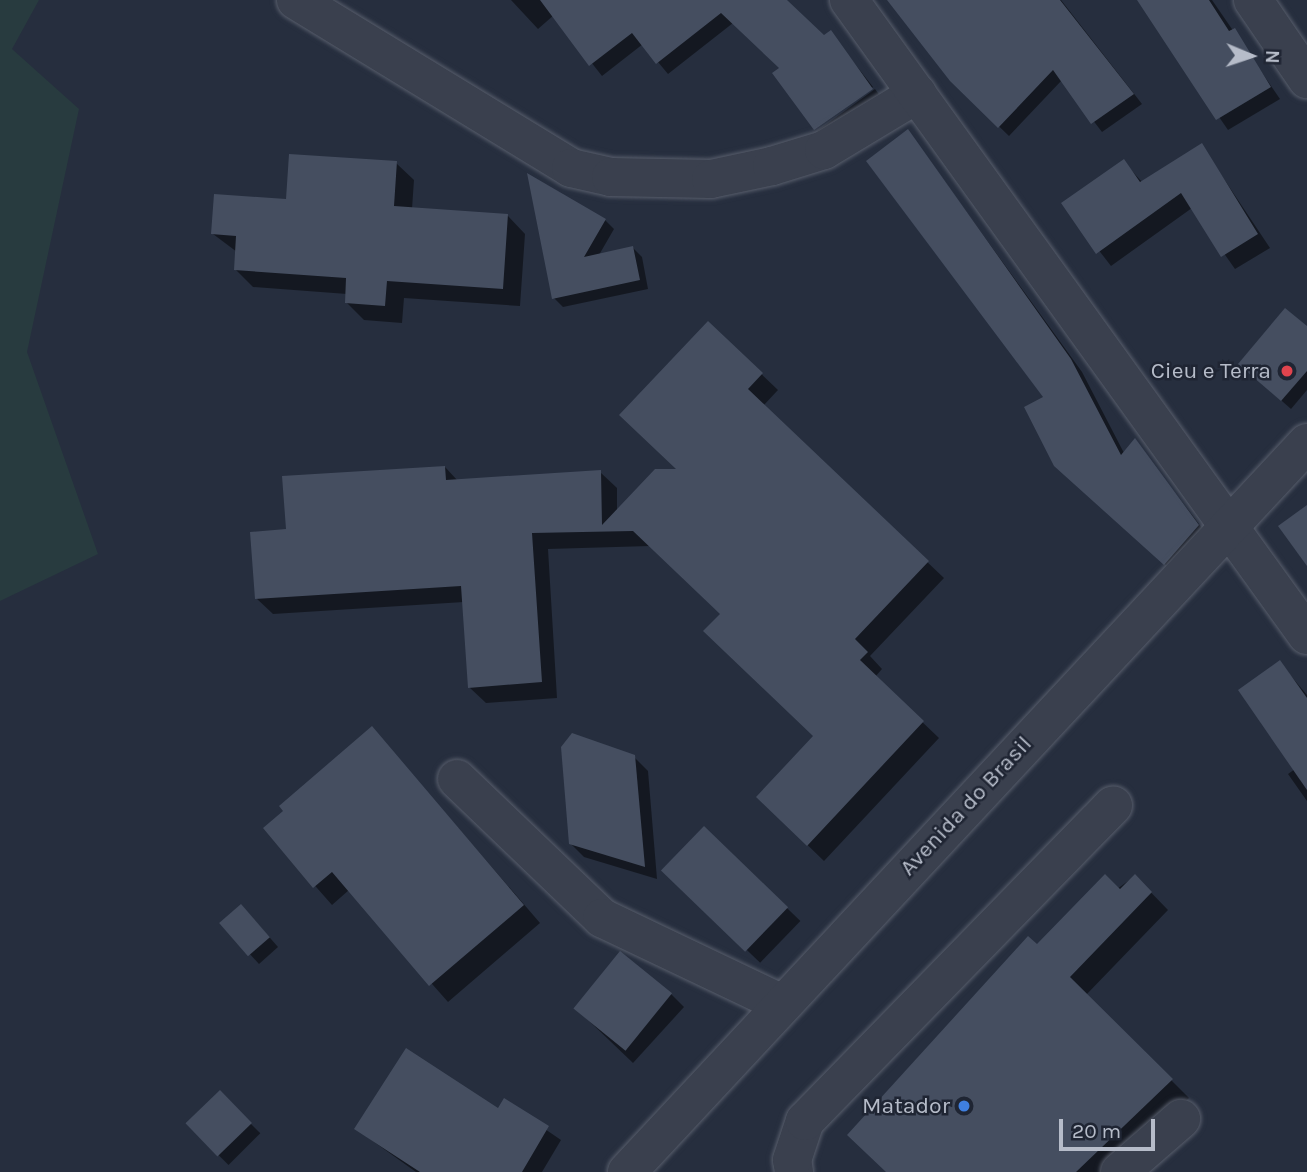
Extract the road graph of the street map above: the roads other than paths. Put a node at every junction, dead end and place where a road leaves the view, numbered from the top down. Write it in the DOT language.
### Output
graph roads {
  1 [pos="296,0"];
  2 [pos="849,0"];
  3 [pos="1252,0"];
  4 [pos="1307,79"];
  5 [pos="917,94"];
  6 [pos="1307,443"];
  7 [pos="1228,524"];
  8 [pos="1307,635"];
  9 [pos="457,779"];
  10 [pos="1113,805"];
  11 [pos="782,1004"];
  12 [pos="1181,1119"];
  13 [pos="628,1172"];
  14 [pos="794,1172"];
  15 [pos="1120,1172"];
  1 -- 5 [label="street"];
  2 -- 5 [label="street"];
  3 -- 4 [label="street"];
  5 -- 7 [label="street"];
  6 -- 7 [label="street, Avenida do Brasil"];
  7 -- 8 [label="street"];
  7 -- 11 [label="street, Avenida do Brasil"];
  9 -- 11 [label="street"];
  10 -- 14 [label="street"];
  11 -- 13 [label="street, Avenida do Brasil"];
  12 -- 15 [label="street"];
}
